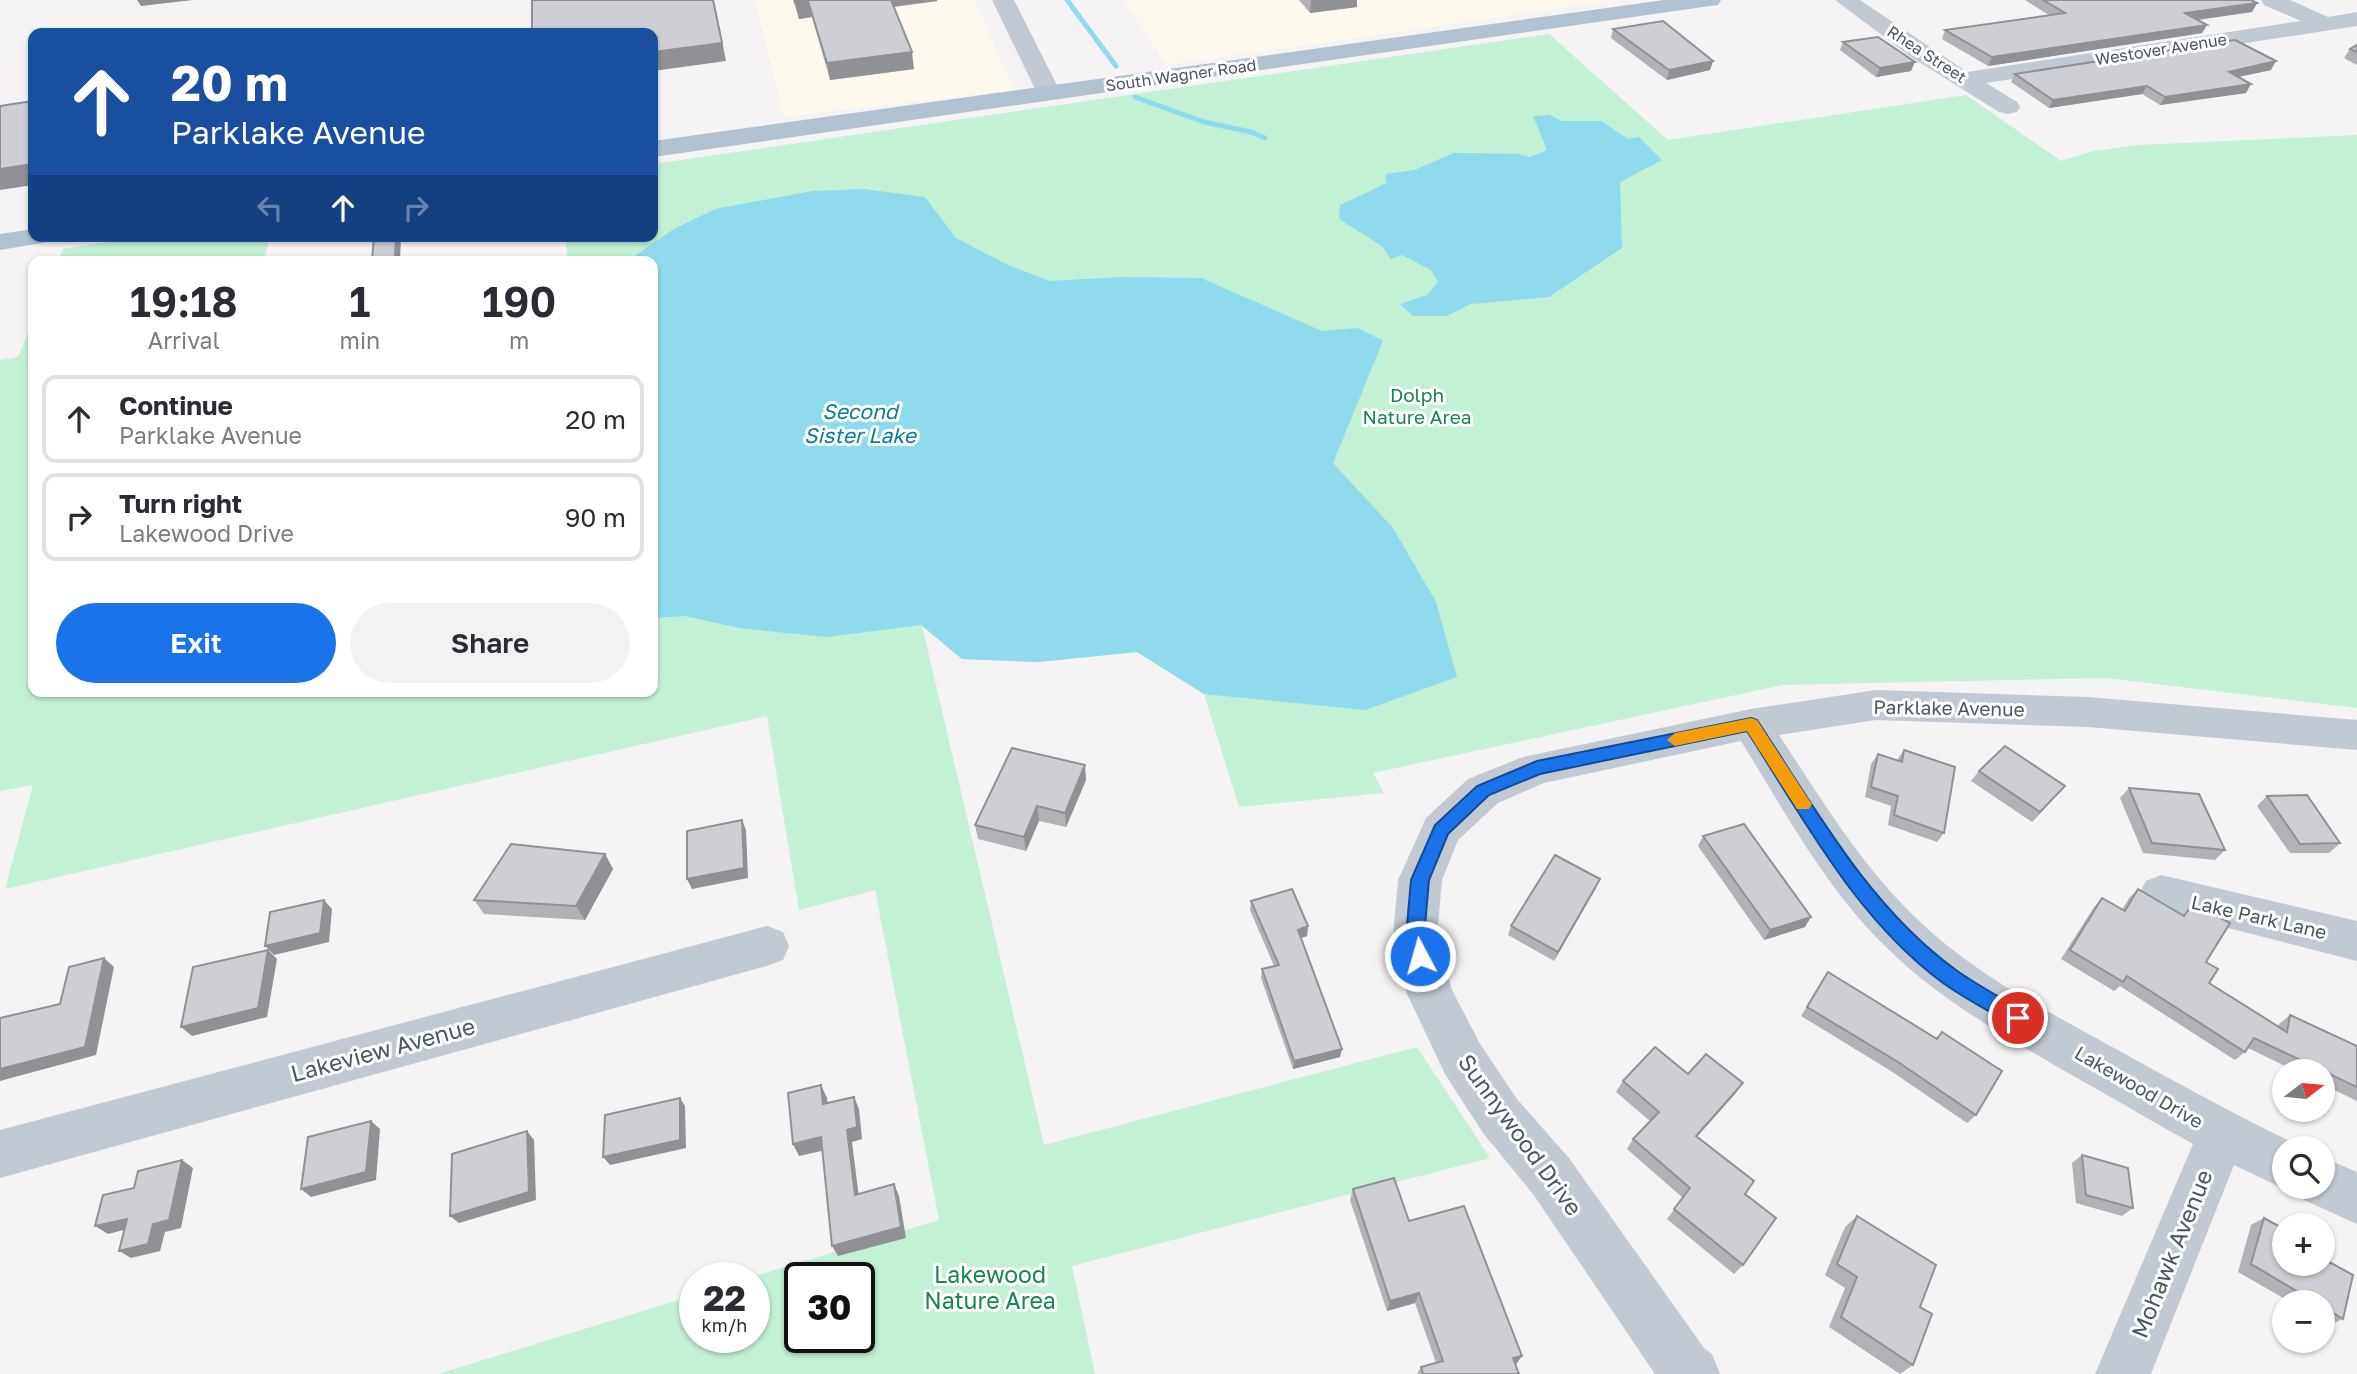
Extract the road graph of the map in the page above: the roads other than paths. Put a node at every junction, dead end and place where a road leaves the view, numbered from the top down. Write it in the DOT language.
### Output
graph roads {
  1 [pos="1003,0"];
  2 [pos="1710,0"];
  3 [pos="1846,0"];
  4 [pos="2273,0"];
  5 [pos="2357,19"];
  6 [pos="2326,24"];
  7 [pos="2357,36"];
  8 [pos="1966,79"];
  9 [pos="1049,93"];
  10 [pos="2008,107"];
  11 [pos="658,148"];
  12 [pos="28,238"];
  13 [pos="0,242"];
  14 [pos="1751,724"];
  15 [pos="2357,735"];
  16 [pos="1424,870"];
  17 [pos="2161,894"];
  18 [pos="2357,941"];
  19 [pos="766,946"];
  20 [pos="2222,1134"];
  21 [pos="0,1154"];
  22 [pos="2272,1158"];
  23 [pos="2335,1188"];
  24 [pos="2357,1198"];
  25 [pos="1687,1372"];
  26 [pos="2123,1374"];
  1 -- 9 [label="street"];
  2 -- 9 [label="main road, South Wagner Road"];
  3 -- 8 [label="street, Rhea Street"];
  4 -- 6 [label="street"];
  5 -- 6 [label="street, Westover Avenue"];
  6 -- 7 [label="street"];
  6 -- 8 [label="street, Westover Avenue"];
  8 -- 10 [label="street, Rhea Street"];
  9 -- 11 [label="main road, South Wagner Road"];
  12 -- 13 [label="main road"];
  14 -- 15 [label="street, Parklake Avenue"];
  14 -- 16 [label="street, Parklake Avenue"];
  14 -- 20 [label="street, Lakewood Drive"];
  16 -- 25 [label="street, Sunnywood Drive"];
  17 -- 18 [label="street, Lake Park Lane"];
  19 -- 21 [label="street, Lakeview Avenue"];
  20 -- 22 [label="street, Lakewood Drive"];
  20 -- 26 [label="street, Mohawk Avenue"];
  23 -- 24 [label="street"];
}
